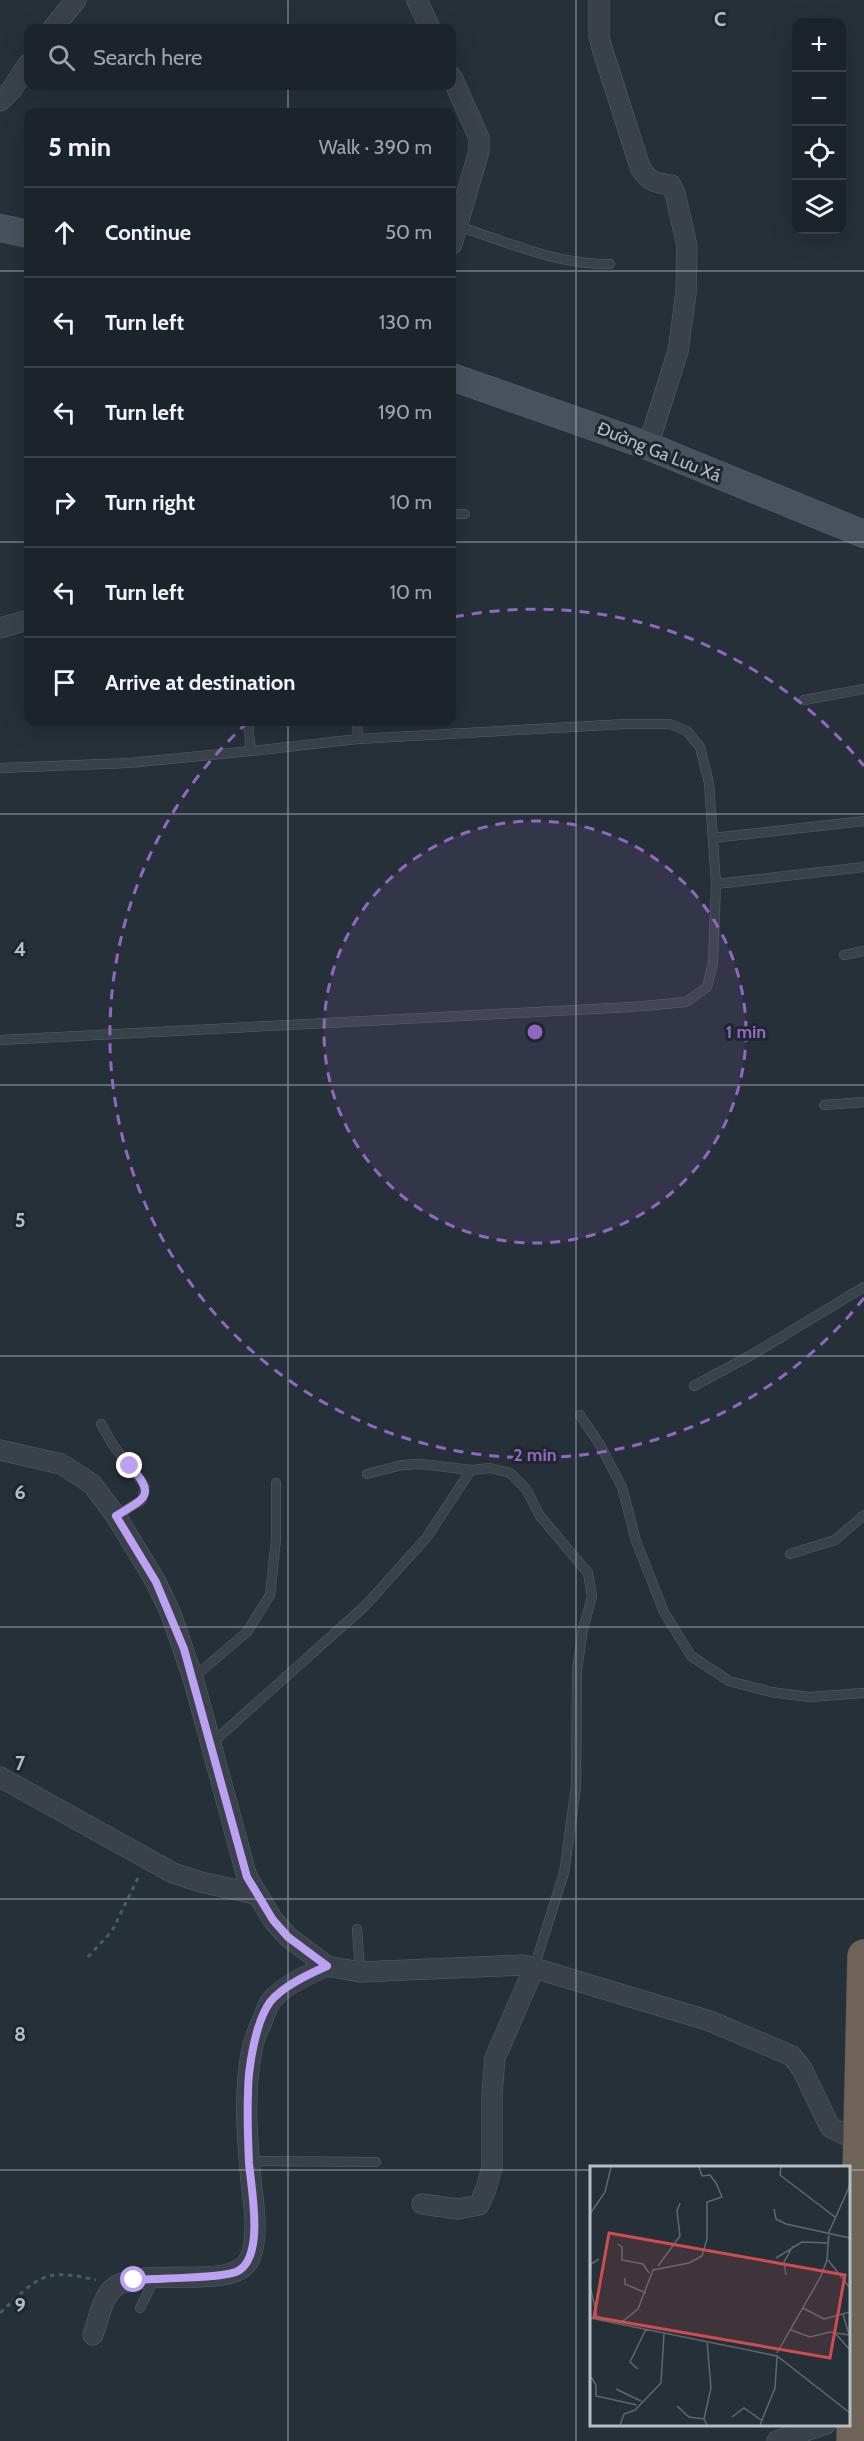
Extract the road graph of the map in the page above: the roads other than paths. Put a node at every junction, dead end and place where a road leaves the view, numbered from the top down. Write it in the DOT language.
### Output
graph roads {
  1 [pos="76,0"];
  2 [pos="417,0"];
  3 [pos="599,0"];
  4 [pos="56,24"];
  5 [pos="428,24"];
  6 [pos="24,70"];
  7 [pos="456,86"];
  8 [pos="0,101"];
  9 [pos="0,228"];
  10 [pos="456,232"];
  11 [pos="24,233"];
  12 [pos="456,235"];
  13 [pos="610,264"];
  14 [pos="456,378"];
  15 [pos="648,446"];
  16 [pos="456,514"];
  17 [pos="465,514"];
  18 [pos="864,534"];
  19 [pos="24,621"];
  20 [pos="0,628"];
  21 [pos="864,689"];
  22 [pos="804,700"];
  23 [pos="248,726"];
  24 [pos="357,726"];
  25 [pos="358,739"];
  26 [pos="251,751"];
  27 [pos="0,768"];
  28 [pos="864,821"];
  29 [pos="713,838"];
  30 [pos="864,867"];
  31 [pos="716,884"];
  32 [pos="864,951"];
  33 [pos="844,955"];
  34 [pos="0,1040"];
  35 [pos="864,1102"];
  36 [pos="824,1105"];
  37 [pos="864,1287"];
  38 [pos="694,1386"];
  39 [pos="580,1415"];
  40 [pos="101,1424"];
  41 [pos="0,1449"];
  42 [pos="471,1470"];
  43 [pos="367,1474"];
  44 [pos="276,1483"];
  45 [pos="864,1515"];
  46 [pos="116,1516"];
  47 [pos="789,1554"];
  48 [pos="194,1678"];
  49 [pos="864,1693"];
  50 [pos="211,1744"];
  51 [pos="0,1777"];
  52 [pos="255,1894"];
  53 [pos="357,1929"];
  54 [pos="864,1956"];
  55 [pos="327,1966"];
  56 [pos="534,1968"];
  57 [pos="360,1972"];
  58 [pos="862,2143"];
  59 [pos="249,2161"];
  60 [pos="376,2162"];
  61 [pos="422,2204"];
  62 [pos="155,2278"];
  63 [pos="140,2308"];
  64 [pos="93,2335"];
  65 [pos="849,2358"];
  66 [pos="837,2426"];
  67 [pos="777,2441"];
  1 -- 4 [label="street"];
  2 -- 5 [label="street"];
  3 -- 15 [label="street"];
  6 -- 8 [label="street"];
  7 -- 10 [label="street"];
  9 -- 11 [label="street"];
  12 -- 13 [label="lane"];
  14 -- 15 [label="street, Đường Ga Lưu Xá"];
  15 -- 18 [label="street, Đường Ga Lưu Xá"];
  16 -- 17 [label="lane"];
  19 -- 20 [label="street"];
  21 -- 22 [label="lane"];
  23 -- 26 [label="lane"];
  24 -- 25 [label="lane"];
  25 -- 26 [label="lane"];
  25 -- 29 [label="lane"];
  26 -- 27 [label="lane"];
  28 -- 29 [label="lane"];
  29 -- 31 [label="lane"];
  30 -- 31 [label="lane"];
  31 -- 34 [label="lane"];
  32 -- 33 [label="lane"];
  35 -- 36 [label="lane"];
  37 -- 38 [label="lane"];
  39 -- 49 [label="lane"];
  40 -- 46 [label="lane"];
  41 -- 46 [label="street"];
  42 -- 43 [label="lane"];
  42 -- 50 [label="lane"];
  42 -- 56 [label="lane"];
  44 -- 48 [label="lane"];
  45 -- 47 [label="lane"];
  46 -- 48 [label="street"];
  48 -- 50 [label="street"];
  50 -- 52 [label="street"];
  51 -- 52 [label="street"];
  52 -- 55 [label="street"];
  53 -- 57 [label="lane"];
  54 -- 58 [label="highway"];
  55 -- 57 [label="street"];
  55 -- 59 [label="street"];
  56 -- 57 [label="street"];
  56 -- 58 [label="street"];
  56 -- 61 [label="street"];
  58 -- 65 [label="highway"];
  59 -- 60 [label="lane"];
  59 -- 62 [label="street"];
  62 -- 63 [label="lane"];
  62 -- 64 [label="street"];
  66 -- 67 [label="street"];
}
